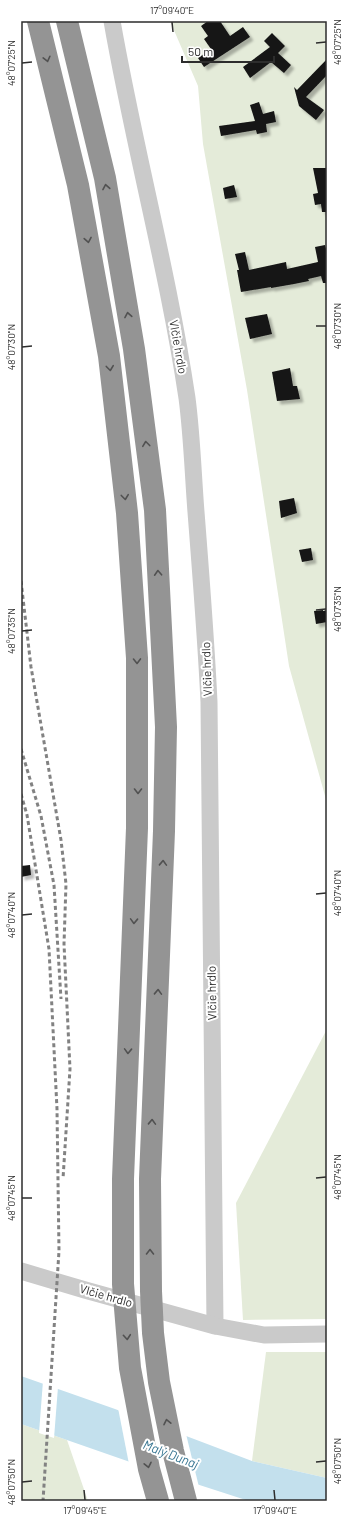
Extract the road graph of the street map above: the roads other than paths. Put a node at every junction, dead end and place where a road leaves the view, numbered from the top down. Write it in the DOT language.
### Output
graph roads {
  1 [pos="38,21"];
  2 [pos="67,21"];
  3 [pos="112,21"];
  4 [pos="21,1271"];
  5 [pos="215,1326"];
  6 [pos="327,1334"];
  7 [pos="158,1501"];
  8 [pos="186,1501"];
  1 -- 7 [label="highway, one-way"];
  8 -- 2 [label="highway, one-way"];
  3 -- 5 [label="street, Vlčie hrdlo"];
  4 -- 5 [label="street, Vlčie hrdlo"];
  5 -- 6 [label="street, Vlčie hrdlo"];
}
